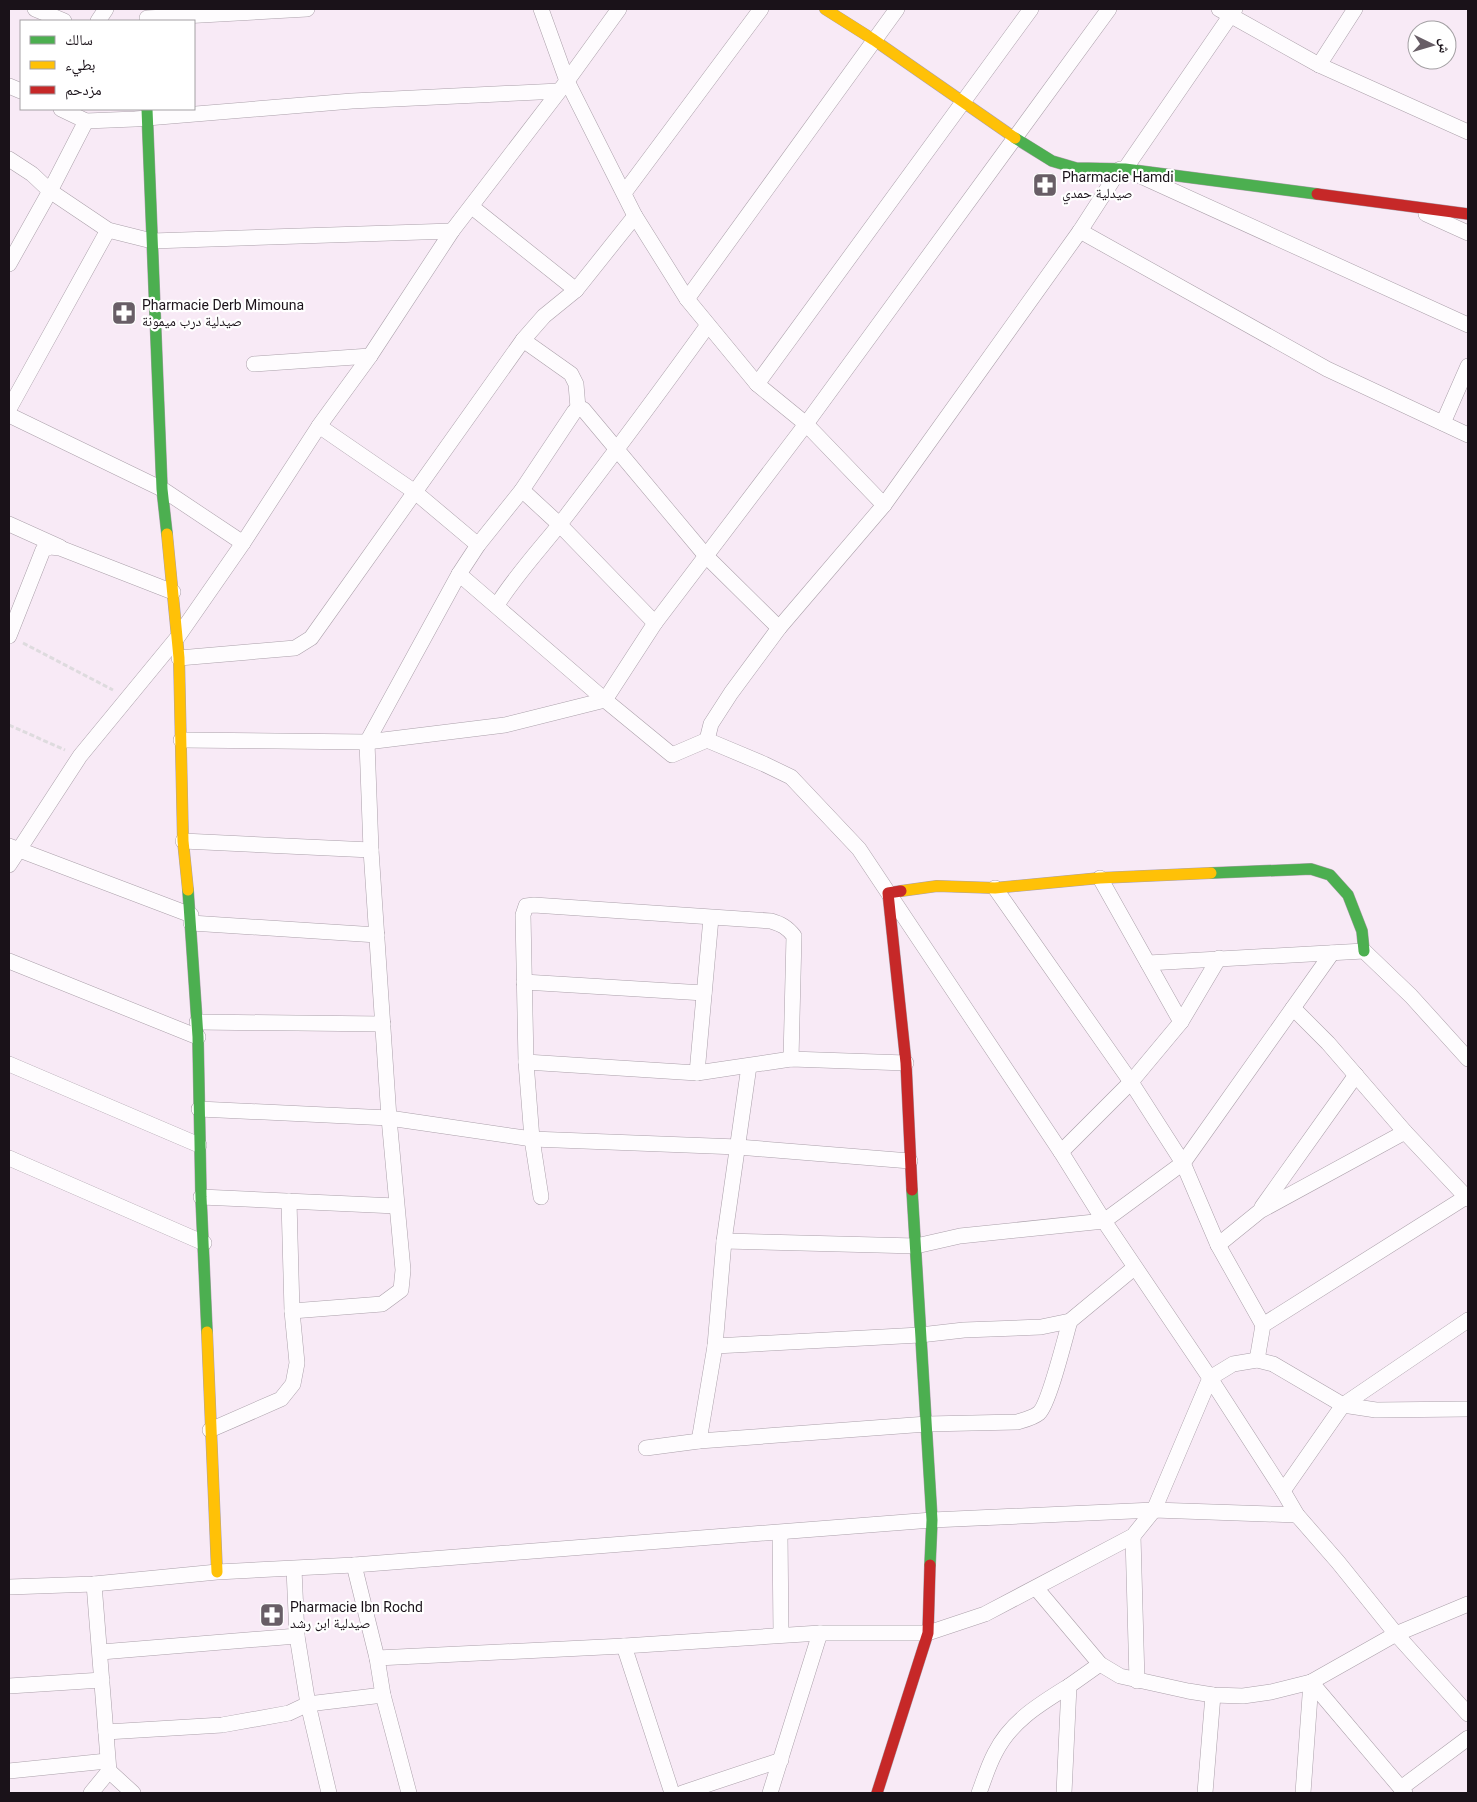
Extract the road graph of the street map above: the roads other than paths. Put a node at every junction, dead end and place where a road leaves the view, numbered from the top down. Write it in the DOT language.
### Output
graph roads {
  1 [pos="35,9"];
  2 [pos="106,9"];
  3 [pos="307,9"];
  4 [pos="542,9"];
  5 [pos="619,9"];
  6 [pos="761,9"];
  7 [pos="826,9"];
  8 [pos="897,9"];
  9 [pos="1031,9"];
  10 [pos="1109,9"];
  11 [pos="1355,9"];
  12 [pos="1228,11"];
  13 [pos="148,16"];
  14 [pos="62,20"];
  15 [pos="99,20"];
  16 [pos="874,40"];
  17 [pos="1319,65"];
  18 [pos="563,86"];
  19 [pos="962,103"];
  20 [pos="63,110"];
  21 [pos="147,113"];
  22 [pos="86,121"];
  23 [pos="1468,132"];
  24 [pos="1016,137"];
  25 [pos="9,159"];
  26 [pos="1122,169"];
  27 [pos="50,191"];
  28 [pos="624,193"];
  29 [pos="472,207"];
  30 [pos="1414,208"];
  31 [pos="1468,214"];
  32 [pos="635,216"];
  33 [pos="108,230"];
  34 [pos="452,231"];
  35 [pos="1080,232"];
  36 [pos="1468,233"];
  37 [pos="152,241"];
  38 [pos="9,264"];
  39 [pos="576,290"];
  40 [pos="687,300"];
  41 [pos="1468,325"];
  42 [pos="708,326"];
  43 [pos="523,340"];
  44 [pos="370,356"];
  45 [pos="254,364"];
  46 [pos="1468,366"];
  47 [pos="757,384"];
  48 [pos="9,408"];
  49 [pos="578,408"];
  50 [pos="9,415"];
  51 [pos="1443,423"];
  52 [pos="806,424"];
  53 [pos="318,426"];
  54 [pos="1468,435"];
  55 [pos="618,449"];
  56 [pos="162,489"];
  57 [pos="522,490"];
  58 [pos="415,492"];
  59 [pos="884,505"];
  60 [pos="9,524"];
  61 [pos="560,525"];
  62 [pos="243,543"];
  63 [pos="478,545"];
  64 [pos="60,548"];
  65 [pos="706,556"];
  66 [pos="459,574"];
  67 [pos="173,592"];
  68 [pos="497,606"];
  69 [pos="655,623"];
  70 [pos="779,628"];
  71 [pos="9,635"];
  72 [pos="177,638"];
  73 [pos="179,658"];
  74 [pos="605,700"];
  75 [pos="181,740"];
  76 [pos="707,740"];
  77 [pos="368,742"];
  78 [pos="183,841"];
  79 [pos="14,848"];
  80 [pos="371,850"];
  81 [pos="9,865"];
  82 [pos="1100,878"];
  83 [pos="995,888"];
  84 [pos="888,893"];
  85 [pos="711,918"];
  86 [pos="191,919"];
  87 [pos="377,935"];
  88 [pos="1364,951"];
  89 [pos="1332,953"];
  90 [pos="1219,958"];
  91 [pos="9,961"];
  92 [pos="1148,963"];
  93 [pos="524,982"];
  94 [pos="704,993"];
  95 [pos="1293,1008"];
  96 [pos="1181,1022"];
  97 [pos="383,1024"];
  98 [pos="197,1029"];
  99 [pos="791,1059"];
  100 [pos="1468,1059"];
  101 [pos="526,1062"];
  102 [pos="906,1063"];
  103 [pos="9,1064"];
  104 [pos="749,1066"];
  105 [pos="697,1073"];
  106 [pos="1356,1075"];
  107 [pos="1131,1082"];
  108 [pos="198,1109"];
  109 [pos="389,1118"];
  110 [pos="1405,1132"];
  111 [pos="532,1140"];
  112 [pos="199,1145"];
  113 [pos="738,1147"];
  114 [pos="1061,1152"];
  115 [pos="9,1158"];
  116 [pos="910,1160"];
  117 [pos="1183,1163"];
  118 [pos="201,1196"];
  119 [pos="541,1197"];
  120 [pos="1467,1198"];
  121 [pos="289,1201"];
  122 [pos="396,1206"];
  123 [pos="1260,1211"];
  124 [pos="1104,1222"];
  125 [pos="724,1241"];
  126 [pos="204,1243"];
  127 [pos="1218,1245"];
  128 [pos="916,1246"];
  129 [pos="1134,1268"];
  130 [pos="292,1311"];
  131 [pos="1468,1320"];
  132 [pos="1070,1321"];
  133 [pos="1263,1325"];
  134 [pos="920,1335"];
  135 [pos="715,1346"];
  136 [pos="1257,1360"];
  137 [pos="1210,1378"];
  138 [pos="1343,1405"];
  139 [pos="1468,1409"];
  140 [pos="927,1424"];
  141 [pos="210,1430"];
  142 [pos="699,1441"];
  143 [pos="646,1448"];
  144 [pos="1283,1491"];
  145 [pos="1154,1510"];
  146 [pos="1297,1515"];
  147 [pos="932,1520"];
  148 [pos="780,1533"];
  149 [pos="1134,1536"];
  150 [pos="354,1565"];
  151 [pos="294,1568"];
  152 [pos="217,1572"];
  153 [pos="94,1584"];
  154 [pos="9,1587"];
  155 [pos="1036,1588"];
  156 [pos="1468,1604"];
  157 [pos="820,1632"];
  158 [pos="928,1633"];
  159 [pos="1396,1634"];
  160 [pos="781,1635"];
  161 [pos="297,1636"];
  162 [pos="624,1646"];
  163 [pos="101,1652"];
  164 [pos="377,1658"];
  165 [pos="1100,1664"];
  166 [pos="102,1680"];
  167 [pos="1137,1681"];
  168 [pos="1311,1682"];
  169 [pos="9,1686"];
  170 [pos="1069,1686"];
  171 [pos="383,1695"];
  172 [pos="1213,1695"];
  173 [pos="308,1704"];
  174 [pos="1468,1714"];
  175 [pos="106,1732"];
  176 [pos="1468,1738"];
  177 [pos="781,1760"];
  178 [pos="108,1766"];
  179 [pos="9,1772"];
  180 [pos="1403,1791"];
  181 [pos="91,1793"];
  182 [pos="133,1793"];
  183 [pos="329,1793"];
  184 [pos="408,1793"];
  185 [pos="672,1793"];
  186 [pos="682,1793"];
  187 [pos="770,1793"];
  188 [pos="877,1793"];
  189 [pos="979,1793"];
  190 [pos="1064,1793"];
  191 [pos="1205,1793"];
  192 [pos="1303,1793"];
  1 -- 14 [label="street"];
  2 -- 15 [label="street"];
  3 -- 13 [label="street"];
  4 -- 18 [label="street"];
  5 -- 18 [label="street"];
  6 -- 28 [label="street"];
  7 -- 16 [label="street"];
  8 -- 16 [label="street"];
  9 -- 19 [label="street"];
  10 -- 24 [label="street"];
  11 -- 17 [label="street"];
  12 -- 17 [label="street"];
  12 -- 26 [label="street"];
  16 -- 19 [label="street"];
  16 -- 40 [label="street"];
  17 -- 23 [label="street"];
  18 -- 21 [label="street"];
  18 -- 28 [label="street"];
  18 -- 29 [label="street"];
  19 -- 24 [label="street"];
  19 -- 47 [label="street"];
  20 -- 22 [label="street"];
  21 -- 22 [label="street"];
  21 -- 37 [label="street"];
  22 -- 27 [label="street"];
  24 -- 26 [label="street"];
  24 -- 52 [label="street"];
  25 -- 27 [label="street"];
  26 -- 30 [label="street"];
  26 -- 35 [label="street"];
  26 -- 41 [label="street"];
  27 -- 33 [label="street"];
  27 -- 38 [label="street"];
  28 -- 32 [label="street"];
  29 -- 34 [label="street"];
  29 -- 39 [label="street"];
  30 -- 31 [label="street"];
  30 -- 36 [label="street"];
  32 -- 39 [label="street"];
  32 -- 40 [label="street"];
  33 -- 37 [label="street"];
  33 -- 48 [label="street"];
  34 -- 37 [label="street"];
  34 -- 44 [label="street"];
  35 -- 51 [label="street"];
  35 -- 59 [label="street"];
  37 -- 56 [label="street"];
  39 -- 43 [label="street"];
  40 -- 42 [label="street"];
  42 -- 47 [label="street"];
  42 -- 55 [label="street"];
  43 -- 49 [label="street"];
  43 -- 58 [label="street"];
  44 -- 45 [label="street"];
  44 -- 53 [label="street"];
  46 -- 51 [label="street"];
  47 -- 52 [label="street"];
  49 -- 55 [label="street"];
  49 -- 57 [label="street"];
  50 -- 56 [label="street"];
  51 -- 54 [label="street"];
  52 -- 59 [label="street"];
  52 -- 65 [label="street"];
  53 -- 58 [label="street"];
  53 -- 62 [label="street"];
  55 -- 61 [label="street"];
  55 -- 65 [label="street"];
  56 -- 62 [label="street"];
  56 -- 67 [label="street"];
  57 -- 61 [label="street"];
  57 -- 63 [label="street"];
  58 -- 63 [label="street"];
  58 -- 73 [label="street"];
  59 -- 70 [label="street"];
  60 -- 64 [label="street"];
  61 -- 68 [label="street"];
  61 -- 69 [label="street"];
  62 -- 72 [label="street"];
  63 -- 66 [label="street"];
  64 -- 67 [label="street"];
  64 -- 71 [label="street"];
  65 -- 69 [label="street"];
  65 -- 70 [label="street"];
  66 -- 68 [label="street"];
  66 -- 77 [label="street"];
  67 -- 72 [label="street"];
  68 -- 74 [label="street"];
  69 -- 74 [label="street"];
  70 -- 76 [label="street"];
  72 -- 73 [label="street"];
  72 -- 79 [label="street"];
  73 -- 75 [label="street"];
  74 -- 76 [label="street"];
  74 -- 77 [label="street"];
  75 -- 77 [label="street"];
  75 -- 78 [label="street"];
  76 -- 84 [label="street"];
  77 -- 80 [label="street"];
  78 -- 80 [label="street"];
  78 -- 86 [label="street"];
  79 -- 81 [label="street"];
  79 -- 86 [label="street"];
  80 -- 87 [label="street"];
  82 -- 83 [label="street"];
  82 -- 88 [label="street"];
  82 -- 92 [label="street"];
  83 -- 84 [label="street"];
  83 -- 107 [label="street"];
  84 -- 102 [label="street"];
  84 -- 114 [label="street"];
  85 -- 93 [label="street"];
  85 -- 94 [label="street"];
  85 -- 99 [label="street"];
  86 -- 87 [label="street"];
  86 -- 98 [label="street"];
  87 -- 97 [label="street"];
  88 -- 89 [label="street"];
  88 -- 100 [label="street"];
  89 -- 90 [label="street"];
  89 -- 95 [label="street"];
  90 -- 92 [label="street"];
  90 -- 96 [label="street"];
  91 -- 98 [label="street"];
  92 -- 96 [label="street"];
  93 -- 94 [label="street"];
  93 -- 101 [label="street"];
  94 -- 105 [label="street"];
  95 -- 106 [label="street"];
  95 -- 117 [label="street"];
  96 -- 107 [label="street"];
  97 -- 98 [label="street"];
  97 -- 109 [label="street"];
  98 -- 108 [label="street"];
  99 -- 102 [label="street"];
  99 -- 104 [label="street"];
  101 -- 105 [label="street"];
  101 -- 111 [label="street"];
  102 -- 116 [label="street"];
  103 -- 112 [label="street"];
  104 -- 105 [label="street"];
  104 -- 113 [label="street"];
  106 -- 110 [label="street"];
  106 -- 123 [label="street"];
  107 -- 114 [label="street"];
  107 -- 117 [label="street"];
  108 -- 109 [label="street"];
  108 -- 112 [label="street"];
  109 -- 111 [label="street"];
  109 -- 122 [label="street"];
  110 -- 120 [label="street"];
  110 -- 123 [label="street"];
  111 -- 113 [label="street"];
  111 -- 119 [label="street"];
  112 -- 118 [label="street"];
  113 -- 116 [label="street"];
  113 -- 125 [label="street"];
  114 -- 124 [label="street"];
  115 -- 126 [label="street"];
  116 -- 128 [label="street"];
  117 -- 124 [label="street"];
  117 -- 127 [label="street"];
  118 -- 121 [label="street"];
  118 -- 126 [label="street"];
  120 -- 133 [label="street"];
  121 -- 122 [label="street"];
  121 -- 130 [label="street"];
  122 -- 130 [label="street"];
  123 -- 127 [label="street"];
  124 -- 128 [label="street"];
  124 -- 129 [label="street"];
  125 -- 128 [label="street"];
  125 -- 135 [label="street"];
  126 -- 141 [label="street"];
  127 -- 133 [label="street"];
  128 -- 134 [label="street"];
  129 -- 132 [label="street"];
  129 -- 137 [label="street"];
  130 -- 141 [label="street"];
  131 -- 138 [label="street"];
  132 -- 134 [label="street"];
  132 -- 140 [label="street"];
  133 -- 136 [label="street"];
  134 -- 135 [label="street"];
  134 -- 140 [label="street"];
  135 -- 142 [label="street"];
  136 -- 137 [label="street"];
  136 -- 138 [label="street"];
  137 -- 144 [label="street"];
  137 -- 145 [label="street"];
  138 -- 139 [label="street"];
  138 -- 144 [label="street"];
  140 -- 142 [label="street"];
  140 -- 147 [label="street"];
  141 -- 152 [label="street"];
  142 -- 143 [label="street"];
  144 -- 146 [label="street"];
  145 -- 146 [label="street"];
  145 -- 147 [label="street"];
  145 -- 149 [label="street"];
  146 -- 159 [label="street"];
  147 -- 148 [label="street"];
  147 -- 158 [label="street"];
  148 -- 150 [label="street"];
  148 -- 160 [label="street"];
  149 -- 155 [label="street"];
  149 -- 167 [label="street"];
  150 -- 151 [label="street"];
  150 -- 164 [label="street"];
  151 -- 152 [label="street"];
  151 -- 161 [label="street"];
  152 -- 153 [label="street"];
  153 -- 154 [label="street"];
  153 -- 163 [label="street"];
  155 -- 158 [label="street"];
  155 -- 165 [label="street"];
  156 -- 159 [label="street"];
  157 -- 158 [label="street"];
  157 -- 160 [label="street"];
  157 -- 177 [label="street"];
  158 -- 188 [label="street"];
  159 -- 168 [label="street"];
  159 -- 174 [label="street"];
  160 -- 162 [label="street"];
  161 -- 163 [label="street"];
  161 -- 173 [label="street"];
  162 -- 164 [label="street"];
  162 -- 185 [label="street"];
  163 -- 166 [label="street"];
  164 -- 171 [label="street"];
  165 -- 167 [label="street"];
  165 -- 170 [label="street"];
  166 -- 169 [label="street"];
  166 -- 175 [label="street"];
  167 -- 172 [label="street"];
  168 -- 172 [label="street"];
  168 -- 180 [label="street"];
  168 -- 192 [label="street"];
  170 -- 189 [label="street"];
  170 -- 190 [label="street"];
  171 -- 173 [label="street"];
  171 -- 184 [label="street"];
  172 -- 191 [label="street"];
  173 -- 175 [label="street"];
  173 -- 183 [label="street"];
  175 -- 178 [label="street"];
  176 -- 180 [label="street"];
  177 -- 186 [label="street"];
  177 -- 187 [label="street"];
  178 -- 179 [label="street"];
  178 -- 181 [label="street"];
  178 -- 182 [label="street"];
}
